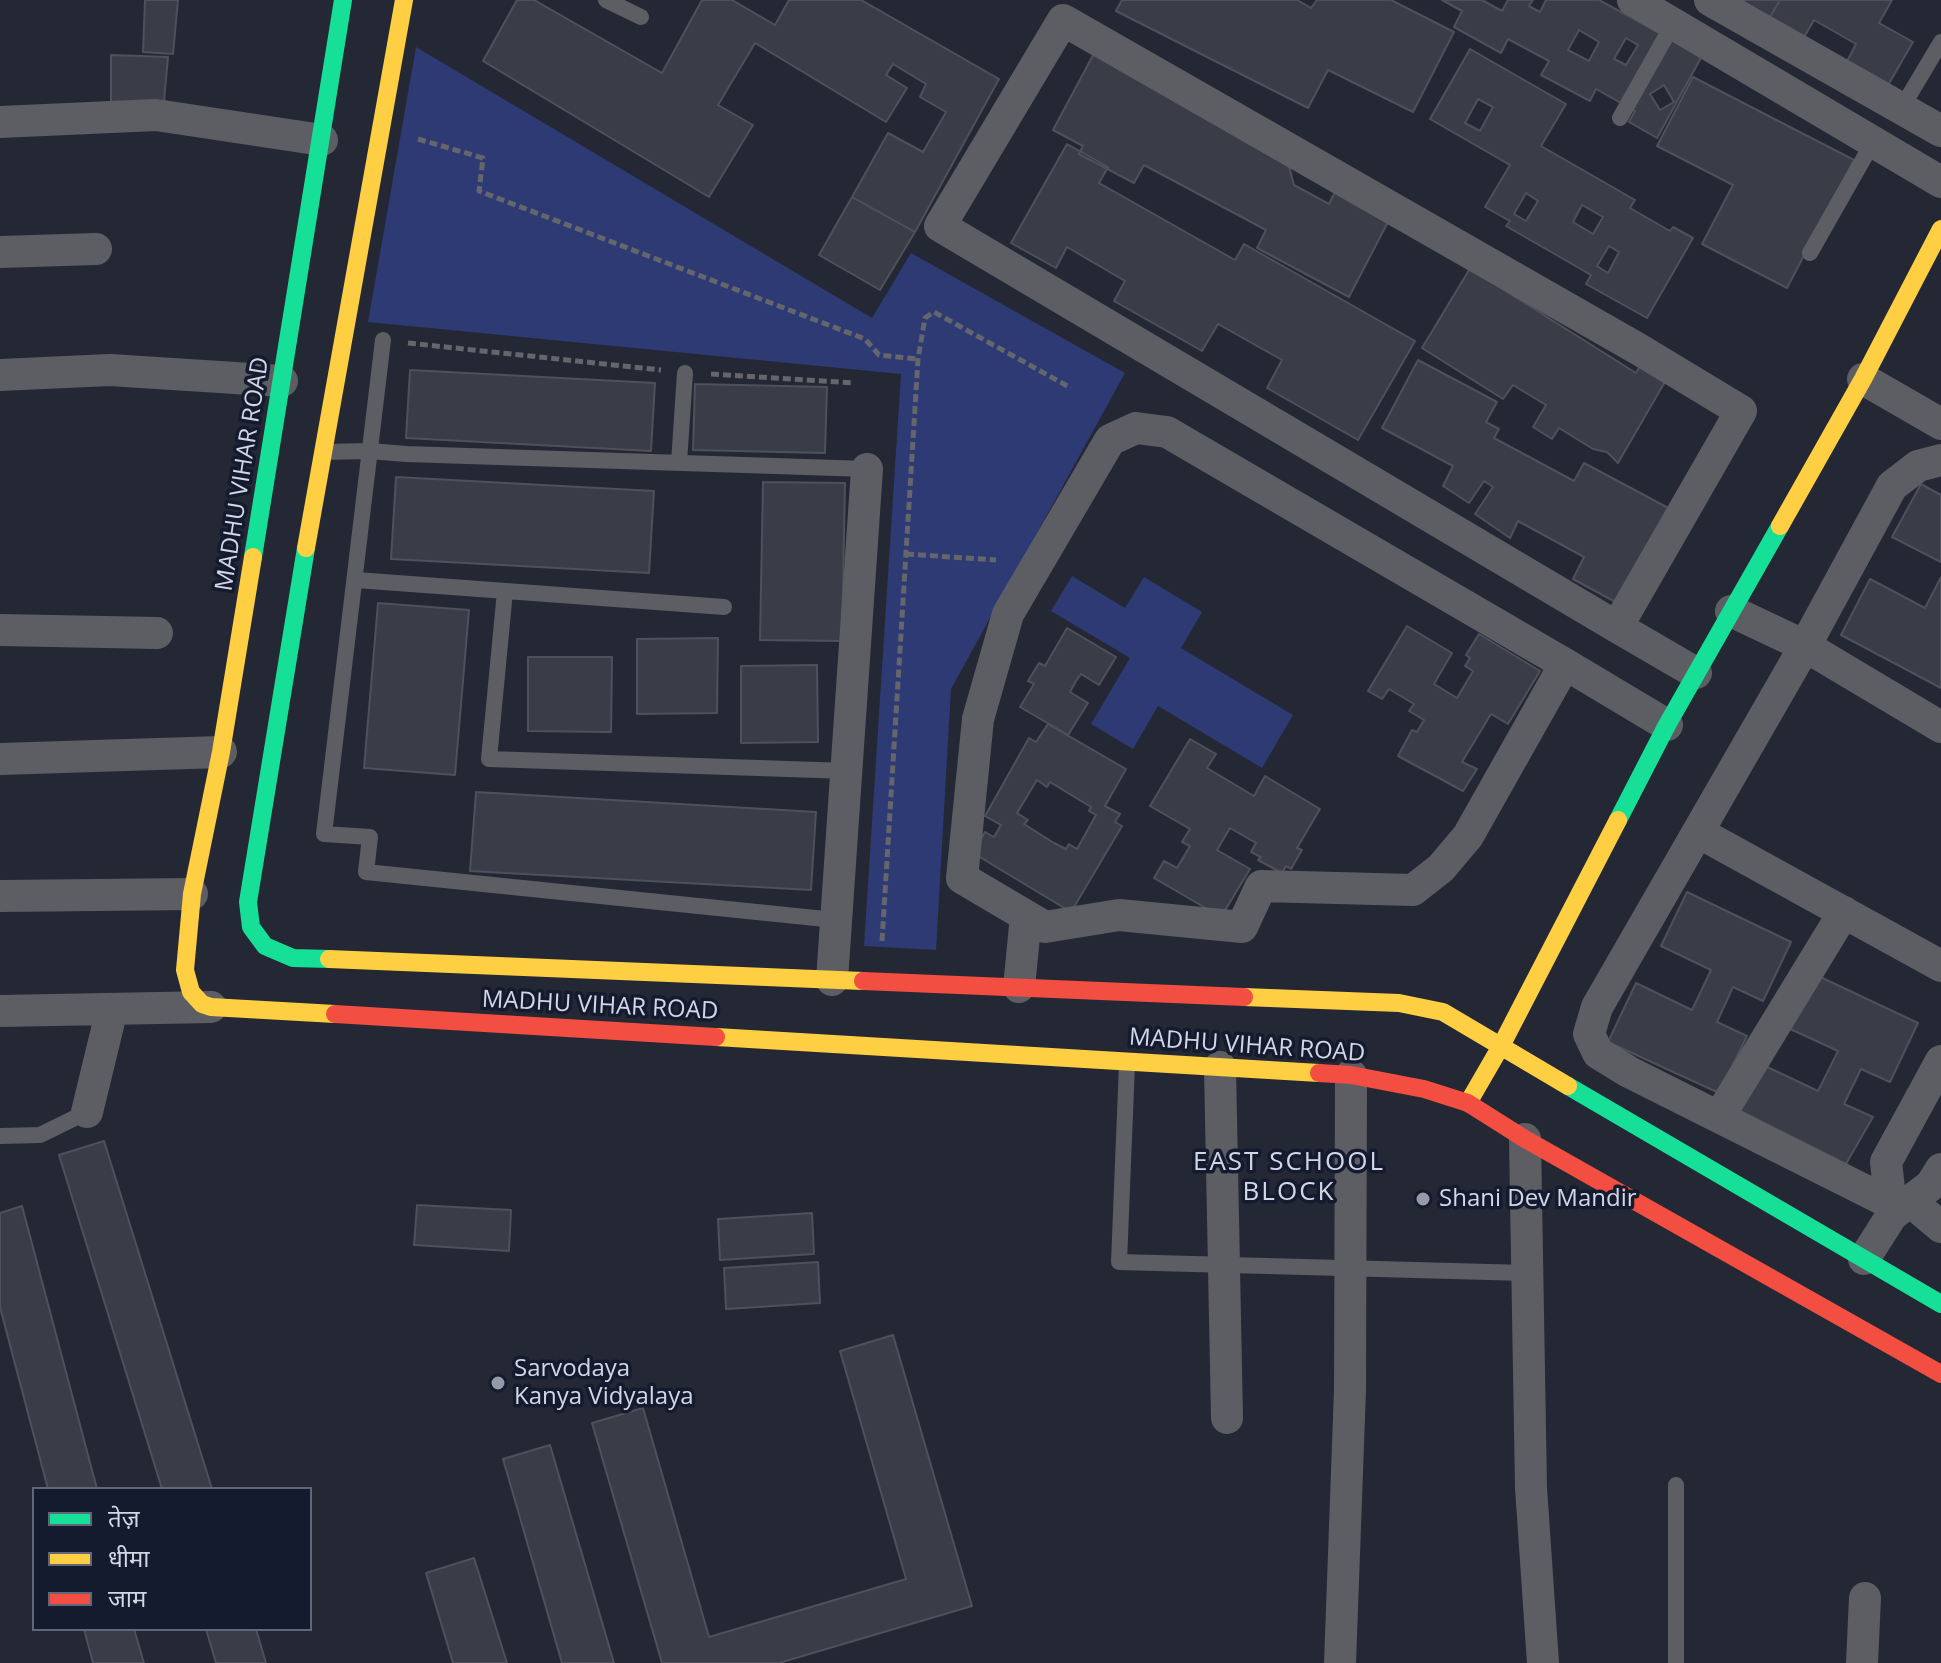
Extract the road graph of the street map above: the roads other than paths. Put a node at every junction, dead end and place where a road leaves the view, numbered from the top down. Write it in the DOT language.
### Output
graph roads {
  1 [pos="404,0"];
  2 [pos="606,0"];
  3 [pos="1633,0"];
  4 [pos="1710,0"];
  5 [pos="333,1"];
  6 [pos="641,17"];
  7 [pos="1673,24"];
  8 [pos="1941,42"];
  9 [pos="1901,109"];
  10 [pos="1620,118"];
  11 [pos="0,122"];
  12 [pos="1941,131"];
  13 [pos="322,140"];
  14 [pos="1873,142"];
  15 [pos="1941,182"];
  16 [pos="1941,229"];
  17 [pos="96,249"];
  18 [pos="0,252"];
  19 [pos="1810,253"];
  20 [pos="383,340"];
  21 [pos="685,373"];
  22 [pos="0,375"];
  23 [pos="1863,379"];
  24 [pos="282,381"];
  25 [pos="1941,424"];
  26 [pos="271,450"];
  27 [pos="370,451"];
  28 [pos="322,452"];
  29 [pos="1941,460"];
  30 [pos="679,463"];
  31 [pos="867,469"];
  32 [pos="356,580"];
  33 [pos="505,591"];
  34 [pos="724,607"];
  35 [pos="1731,611"];
  36 [pos="1617,627"];
  37 [pos="0,630"];
  38 [pos="157,633"];
  39 [pos="1805,646"];
  40 [pos="1565,664"];
  41 [pos="1696,673"];
  42 [pos="1667,725"];
  43 [pos="1941,727"];
  44 [pos="221,752"];
  45 [pos="0,759"];
  46 [pos="848,771"];
  47 [pos="1698,832"];
  48 [pos="192,894"];
  49 [pos="0,896"];
  50 [pos="1844,912"];
  51 [pos="1026,916"];
  52 [pos="835,920"];
  53 [pos="1941,966"];
  54 [pos="832,980"];
  55 [pos="1019,987"];
  56 [pos="211,1007"];
  57 [pos="112,1009"];
  58 [pos="0,1011"];
  59 [pos="1501,1046"];
  60 [pos="1941,1061"];
  61 [pos="1127,1062"];
  62 [pos="1220,1067"];
  63 [pos="1351,1075"];
  64 [pos="1468,1103"];
  65 [pos="87,1112"];
  66 [pos="1719,1117"];
  67 [pos="0,1136"];
  68 [pos="1525,1139"];
  69 [pos="1941,1169"];
  70 [pos="1897,1206"];
  71 [pos="1941,1227"];
  72 [pos="1864,1259"];
  73 [pos="1224,1265"];
  74 [pos="1351,1269"];
  75 [pos="1526,1273"];
  76 [pos="1941,1304"];
  77 [pos="1941,1374"];
  78 [pos="1227,1418"];
  79 [pos="1676,1485"];
  80 [pos="1865,1598"];
  81 [pos="1340,1663"];
  82 [pos="1543,1663"];
  83 [pos="1676,1663"];
  84 [pos="1862,1663"];
  1 -- 28 [label="street, MADHU VIHAR ROAD"];
  2 -- 6 [label="lane"];
  3 -- 7 [label="street"];
  4 -- 9 [label="street"];
  5 -- 13 [label="street, MADHU VIHAR ROAD"];
  7 -- 10 [label="lane"];
  7 -- 14 [label="street"];
  8 -- 9 [label="lane"];
  9 -- 12 [label="street"];
  11 -- 13 [label="street"];
  13 -- 24 [label="street, MADHU VIHAR ROAD"];
  14 -- 15 [label="street"];
  14 -- 19 [label="lane"];
  16 -- 23 [label="street"];
  17 -- 18 [label="street"];
  20 -- 27 [label="lane"];
  21 -- 30 [label="lane"];
  22 -- 24 [label="street"];
  23 -- 25 [label="street"];
  23 -- 35 [label="street"];
  24 -- 26 [label="street, MADHU VIHAR ROAD"];
  26 -- 28 [label="street"];
  26 -- 44 [label="street, MADHU VIHAR ROAD"];
  27 -- 28 [label="lane"];
  27 -- 30 [label="lane"];
  27 -- 32 [label="lane"];
  28 -- 54 [label="street, MADHU VIHAR ROAD"];
  29 -- 39 [label="street"];
  30 -- 31 [label="lane"];
  31 -- 46 [label="street"];
  32 -- 33 [label="lane"];
  32 -- 52 [label="lane"];
  33 -- 34 [label="lane"];
  33 -- 46 [label="lane"];
  35 -- 39 [label="street"];
  35 -- 41 [label="street"];
  36 -- 36 [label="street"];
  36 -- 41 [label="street"];
  37 -- 38 [label="street"];
  39 -- 43 [label="street"];
  39 -- 47 [label="street"];
  40 -- 42 [label="street"];
  40 -- 51 [label="street"];
  40 -- 51 [label="street"];
  41 -- 42 [label="street"];
  42 -- 59 [label="street"];
  44 -- 45 [label="street"];
  44 -- 48 [label="street, MADHU VIHAR ROAD"];
  46 -- 52 [label="street"];
  47 -- 50 [label="street"];
  47 -- 66 [label="street"];
  48 -- 49 [label="street"];
  48 -- 56 [label="street, MADHU VIHAR ROAD"];
  50 -- 53 [label="street"];
  50 -- 66 [label="street"];
  51 -- 55 [label="street"];
  52 -- 54 [label="street"];
  54 -- 55 [label="street, MADHU VIHAR ROAD"];
  55 -- 59 [label="street, MADHU VIHAR ROAD"];
  56 -- 57 [label="street"];
  56 -- 61 [label="street, MADHU VIHAR ROAD"];
  57 -- 58 [label="street"];
  57 -- 65 [label="street"];
  59 -- 64 [label="street"];
  59 -- 72 [label="street, MADHU VIHAR ROAD"];
  60 -- 70 [label="street"];
  61 -- 62 [label="street, MADHU VIHAR ROAD"];
  61 -- 73 [label="lane"];
  62 -- 63 [label="street, MADHU VIHAR ROAD"];
  62 -- 73 [label="street"];
  63 -- 64 [label="street, MADHU VIHAR ROAD"];
  63 -- 74 [label="street"];
  64 -- 68 [label="street, MADHU VIHAR ROAD"];
  65 -- 67 [label="lane"];
  66 -- 70 [label="street"];
  68 -- 75 [label="street"];
  68 -- 77 [label="street, MADHU VIHAR ROAD"];
  69 -- 70 [label="street"];
  70 -- 71 [label="street"];
  70 -- 72 [label="street"];
  72 -- 76 [label="street, MADHU VIHAR ROAD"];
  73 -- 74 [label="lane"];
  73 -- 78 [label="street"];
  74 -- 75 [label="lane"];
  74 -- 81 [label="street"];
  75 -- 82 [label="street"];
  79 -- 83 [label="lane"];
  80 -- 84 [label="street"];
}
